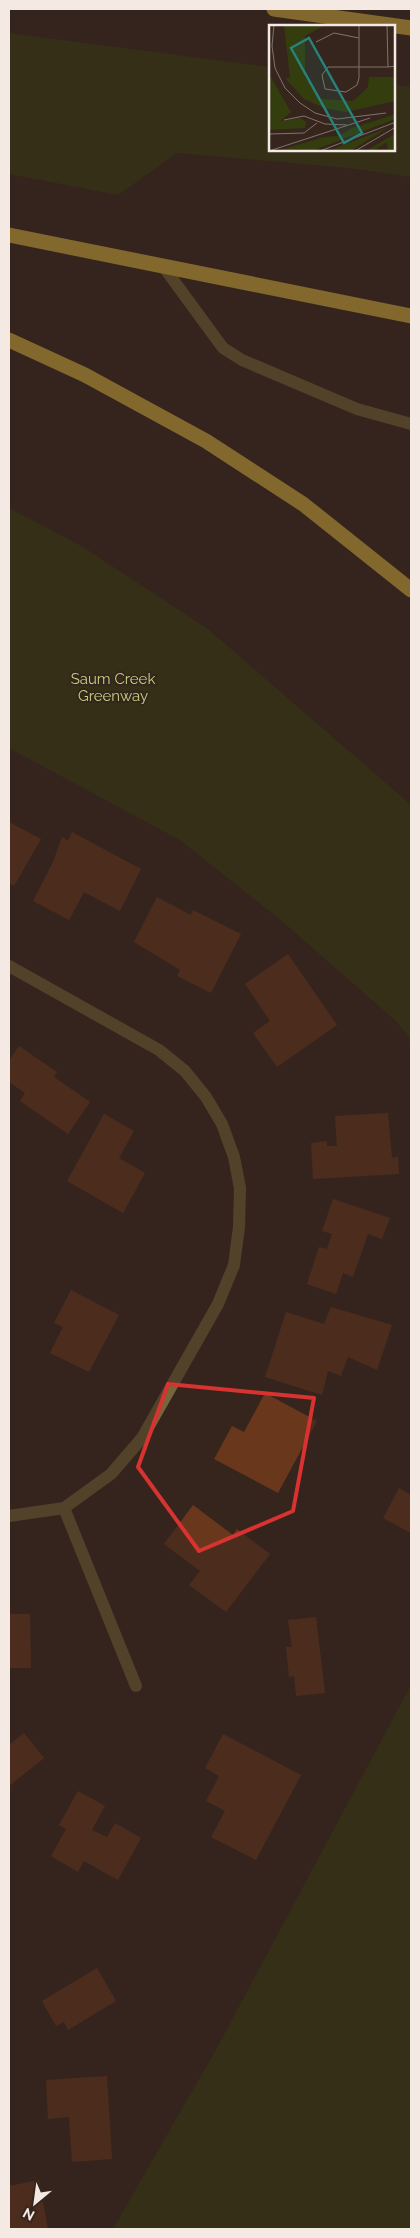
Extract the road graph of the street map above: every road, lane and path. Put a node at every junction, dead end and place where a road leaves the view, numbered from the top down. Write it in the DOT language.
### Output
graph roads {
  1 [pos="274,9"];
  2 [pos="389,25"];
  3 [pos="395,26"];
  4 [pos="411,28"];
  5 [pos="9,235"];
  6 [pos="163,266"];
  7 [pos="411,316"];
  8 [pos="9,340"];
  9 [pos="411,424"];
  10 [pos="411,590"];
  11 [pos="9,966"];
  12 [pos="64,1508"];
  13 [pos="9,1516"];
  14 [pos="136,1686"];
  1 -- 2 [label="highway"];
  3 -- 4 [label="highway"];
  5 -- 6 [label="highway"];
  6 -- 7 [label="highway"];
  6 -- 9 [label="street"];
  8 -- 10 [label="highway"];
  11 -- 12 [label="street"];
  12 -- 13 [label="street"];
  12 -- 14 [label="street"];
}
